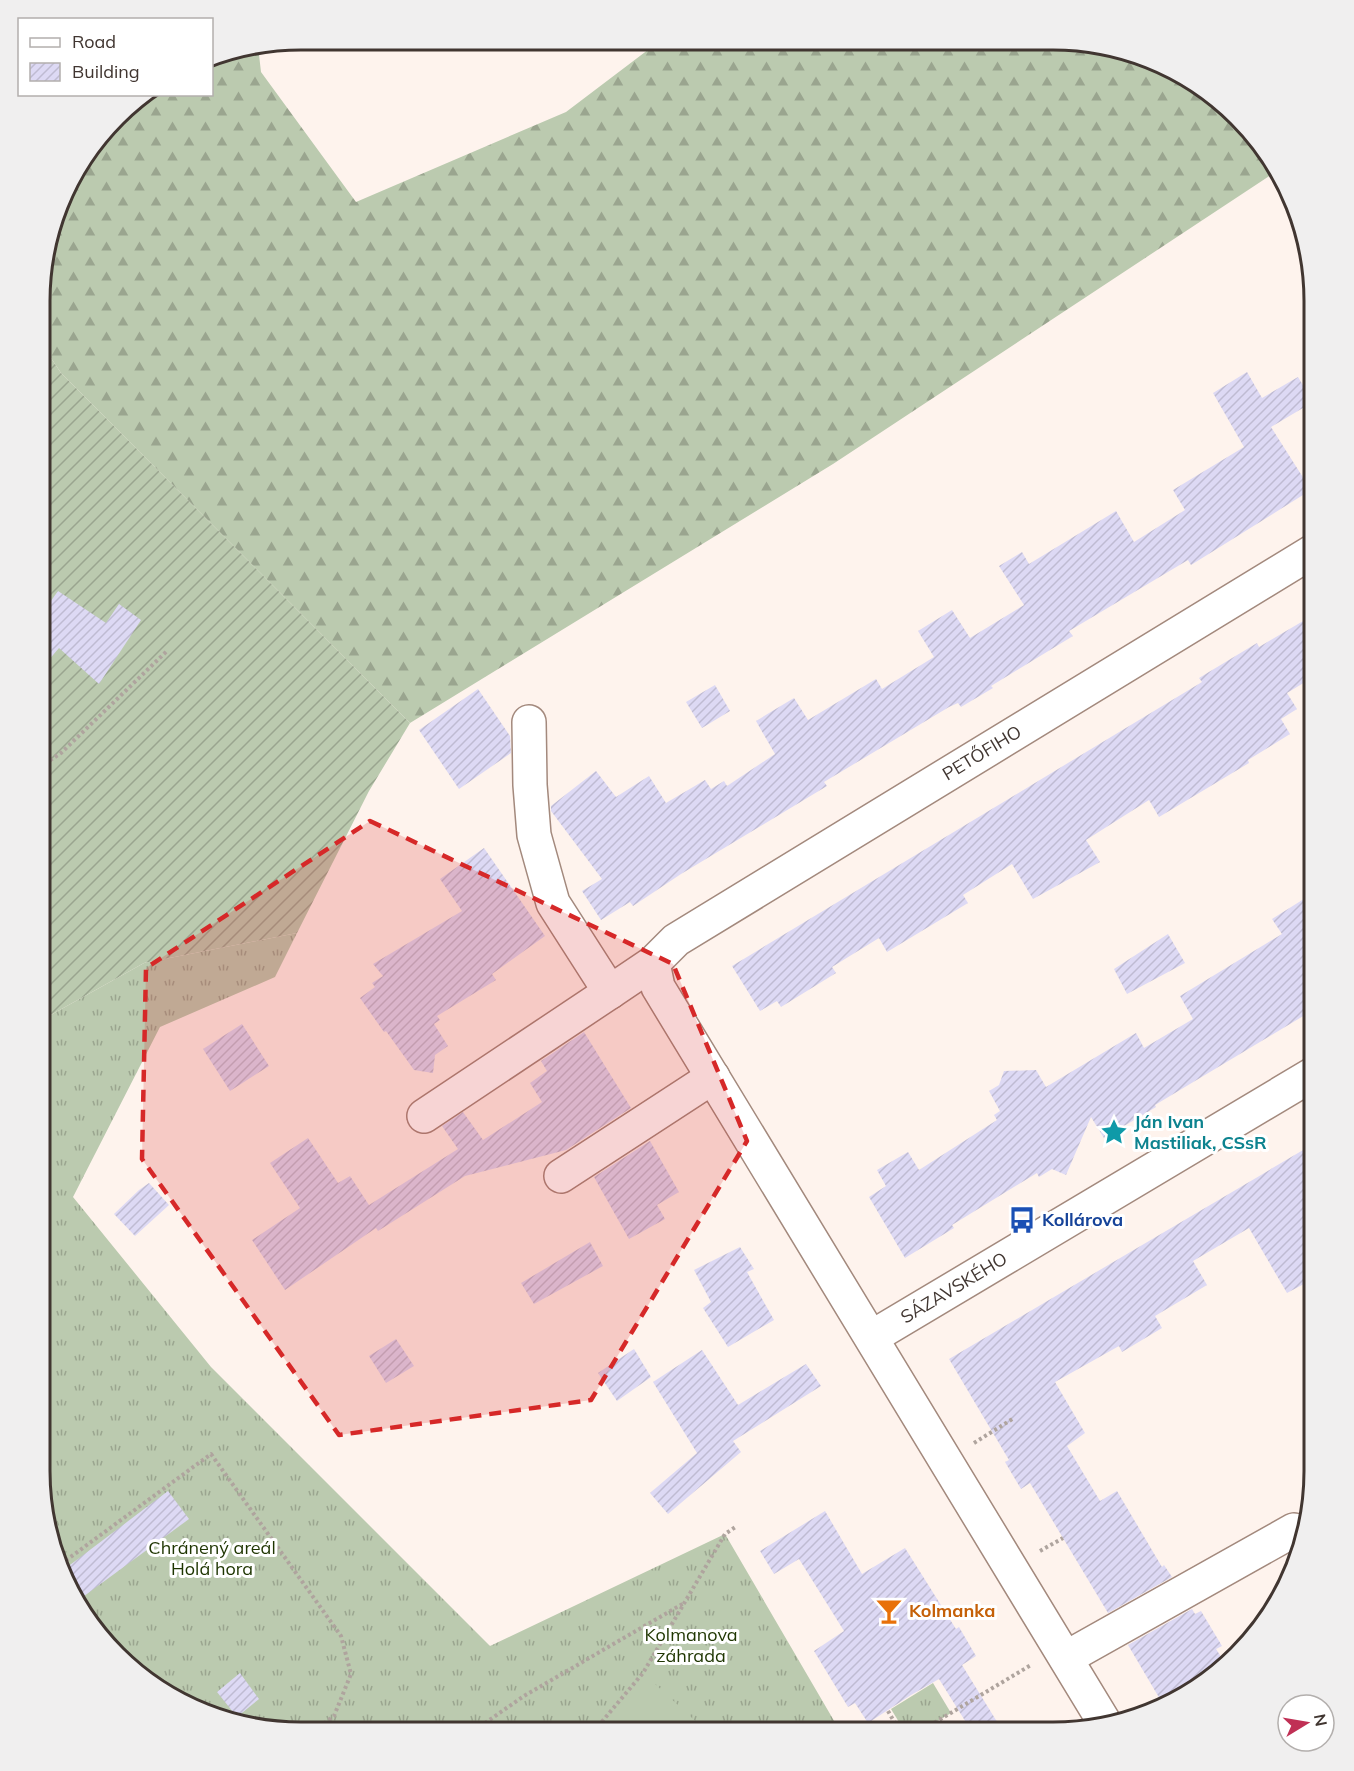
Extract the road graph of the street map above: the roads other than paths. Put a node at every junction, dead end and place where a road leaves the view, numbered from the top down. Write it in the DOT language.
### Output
graph roads {
  1 [pos="1304,557"];
  2 [pos="529,722"];
  3 [pos="653,963"];
  4 [pos="610,992"];
  5 [pos="714,1077"];
  6 [pos="1304,1080"];
  7 [pos="424,1116"];
  8 [pos="561,1176"];
  9 [pos="872,1337"];
  10 [pos="1294,1530"];
  11 [pos="1063,1653"];
  12 [pos="1101,1717"];
  1 -- 3 [label="street, PETŐFIHO"];
  2 -- 4 [label="street"];
  3 -- 4 [label="street, PETŐFIHO"];
  3 -- 5 [label="street"];
  4 -- 7 [label="street, PETŐFIHO"];
  5 -- 8 [label="street"];
  5 -- 9 [label="street"];
  6 -- 9 [label="street, SÁZAVSKÉHO"];
  9 -- 11 [label="street"];
  10 -- 11 [label="street"];
  11 -- 12 [label="street"];
}
